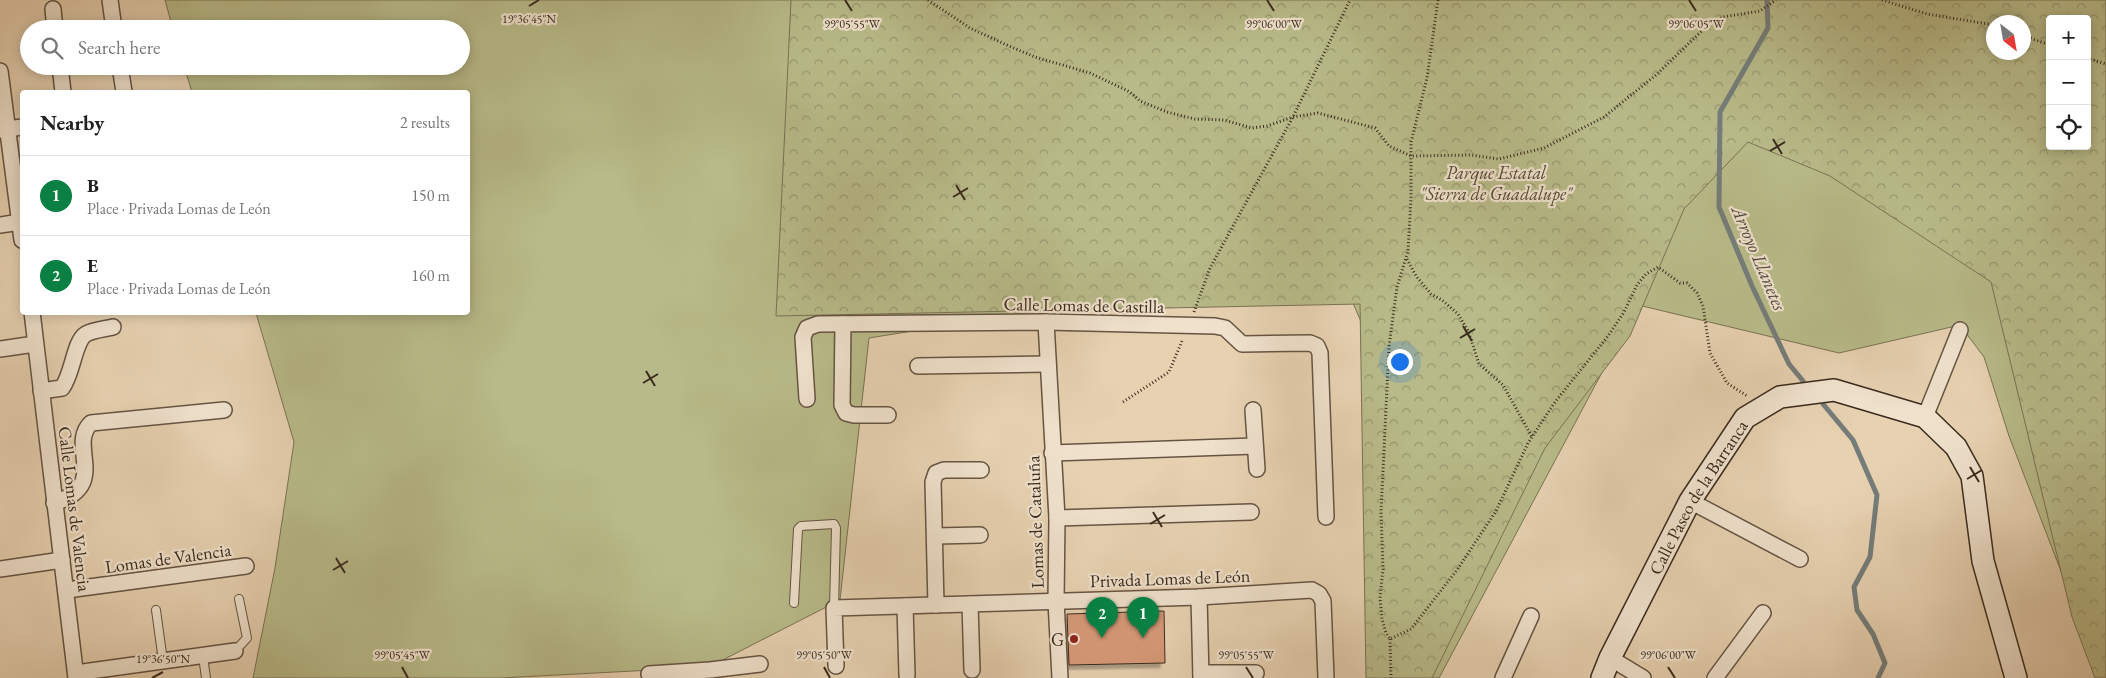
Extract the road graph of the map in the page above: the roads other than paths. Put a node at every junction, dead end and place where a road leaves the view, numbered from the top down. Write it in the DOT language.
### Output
graph roads {
  1 [pos="110,0"];
  2 [pos="53,9"];
  3 [pos="54,20"];
  4 [pos="113,20"];
  5 [pos="0,71"];
  6 [pos="61,75"];
  7 [pos="121,75"];
  8 [pos="63,90"];
  9 [pos="124,90"];
  10 [pos="10,129"];
  11 [pos="20,200"];
  12 [pos="20,222"];
  13 [pos="0,225"];
  14 [pos="32,315"];
  15 [pos="1046,322"];
  16 [pos="843,324"];
  17 [pos="113,327"];
  18 [pos="1960,330"];
  19 [pos="35,344"];
  20 [pos="0,349"];
  21 [pos="1047,364"];
  22 [pos="918,366"];
  23 [pos="41,391"];
  24 [pos="807,399"];
  25 [pos="224,410"];
  26 [pos="1253,410"];
  27 [pos="888,415"];
  28 [pos="1926,417"];
  29 [pos="1255,446"];
  30 [pos="1052,453"];
  31 [pos="1257,469"];
  32 [pos="981,470"];
  33 [pos="1690,501"];
  34 [pos="54,503"];
  35 [pos="1251,512"];
  36 [pos="1326,517"];
  37 [pos="1056,518"];
  38 [pos="980,535"];
  39 [pos="936,536"];
  40 [pos="1800,559"];
  41 [pos="62,560"];
  42 [pos="246,566"];
  43 [pos="0,569"];
  44 [pos="66,590"];
  45 [pos="1199,597"];
  46 [pos="239,600"];
  47 [pos="1056,601"];
  48 [pos="794,603"];
  49 [pos="970,604"];
  50 [pos="936,605"];
  51 [pos="905,606"];
  52 [pos="834,608"];
  53 [pos="156,610"];
  54 [pos="1763,613"];
  55 [pos="1532,616"];
  56 [pos="234,652"];
  57 [pos="202,656"];
  58 [pos="163,661"];
  59 [pos="760,664"];
  60 [pos="836,666"];
  61 [pos="1606,668"];
  62 [pos="972,670"];
  63 [pos="113,673"];
  64 [pos="1256,673"];
  65 [pos="649,674"];
  66 [pos="710,674"];
  67 [pos="907,675"];
  68 [pos="1201,675"];
  69 [pos="76,676"];
  70 [pos="206,678"];
  71 [pos="1060,678"];
  72 [pos="1326,678"];
  73 [pos="1503,678"];
  74 [pos="1643,678"];
  75 [pos="1715,678"];
  76 [pos="2016,678"];
  1 -- 4 [label="street"];
  2 -- 3 [label="street"];
  5 -- 10 [label="street"];
  6 -- 8 [label="street"];
  7 -- 9 [label="street"];
  10 -- 11 [label="street"];
  11 -- 12 [label="street"];
  12 -- 13 [label="street"];
  14 -- 19 [label="street, Calle Lomas de Valencia"];
  15 -- 16 [label="street, Calle Lomas de Castilla"];
  15 -- 21 [label="street, Lomas de Cataluña"];
  15 -- 36 [label="street, Calle Lomas de Castilla"];
  16 -- 24 [label="street, Calle Lomas de Castilla"];
  16 -- 27 [label="street"];
  17 -- 23 [label="street"];
  18 -- 28 [label="street"];
  19 -- 20 [label="street"];
  19 -- 23 [label="street, Calle Lomas de Valencia"];
  21 -- 22 [label="street"];
  21 -- 30 [label="street, Lomas de Cataluña"];
  23 -- 34 [label="street, Calle Lomas de Valencia"];
  25 -- 34 [label="street"];
  26 -- 29 [label="street"];
  28 -- 33 [label="street, Calle Paseo de la Barranca"];
  28 -- 76 [label="street, Calle Paseo de la Barranca"];
  29 -- 30 [label="street"];
  29 -- 31 [label="street"];
  30 -- 37 [label="street, Lomas de Cataluña"];
  32 -- 39 [label="street"];
  33 -- 40 [label="street"];
  33 -- 61 [label="street, Calle Paseo de la Barranca"];
  34 -- 41 [label="street, Calle Lomas de Valencia"];
  35 -- 37 [label="street"];
  37 -- 47 [label="street, Lomas de Cataluña"];
  38 -- 39 [label="street"];
  39 -- 50 [label="street"];
  41 -- 43 [label="street"];
  41 -- 44 [label="street, Calle Lomas de Valencia"];
  42 -- 44 [label="street, Lomas de Valencia"];
  44 -- 69 [label="street, Calle Lomas de Valencia"];
  45 -- 47 [label="street, Privada Lomas de León"];
  45 -- 68 [label="street"];
  45 -- 72 [label="street, Privada Lomas de León"];
  46 -- 56 [label="lane"];
  47 -- 49 [label="street, Privada Lomas de León"];
  47 -- 71 [label="street, Lomas de Cataluña"];
  48 -- 52 [label="lane"];
  49 -- 50 [label="street, Privada Lomas de León"];
  49 -- 62 [label="street"];
  50 -- 51 [label="street, Privada Lomas de León"];
  51 -- 52 [label="street, Privada Lomas de León"];
  51 -- 67 [label="street"];
  52 -- 60 [label="street"];
  53 -- 58 [label="lane"];
  54 -- 75 [label="street"];
  55 -- 73 [label="street"];
  56 -- 57 [label="street"];
  57 -- 58 [label="street"];
  57 -- 70 [label="lane"];
  58 -- 63 [label="street"];
  59 -- 66 [label="street"];
  61 -- 74 [label="street"];
  63 -- 69 [label="street"];
  64 -- 68 [label="street"];
  65 -- 66 [label="street"];
}
